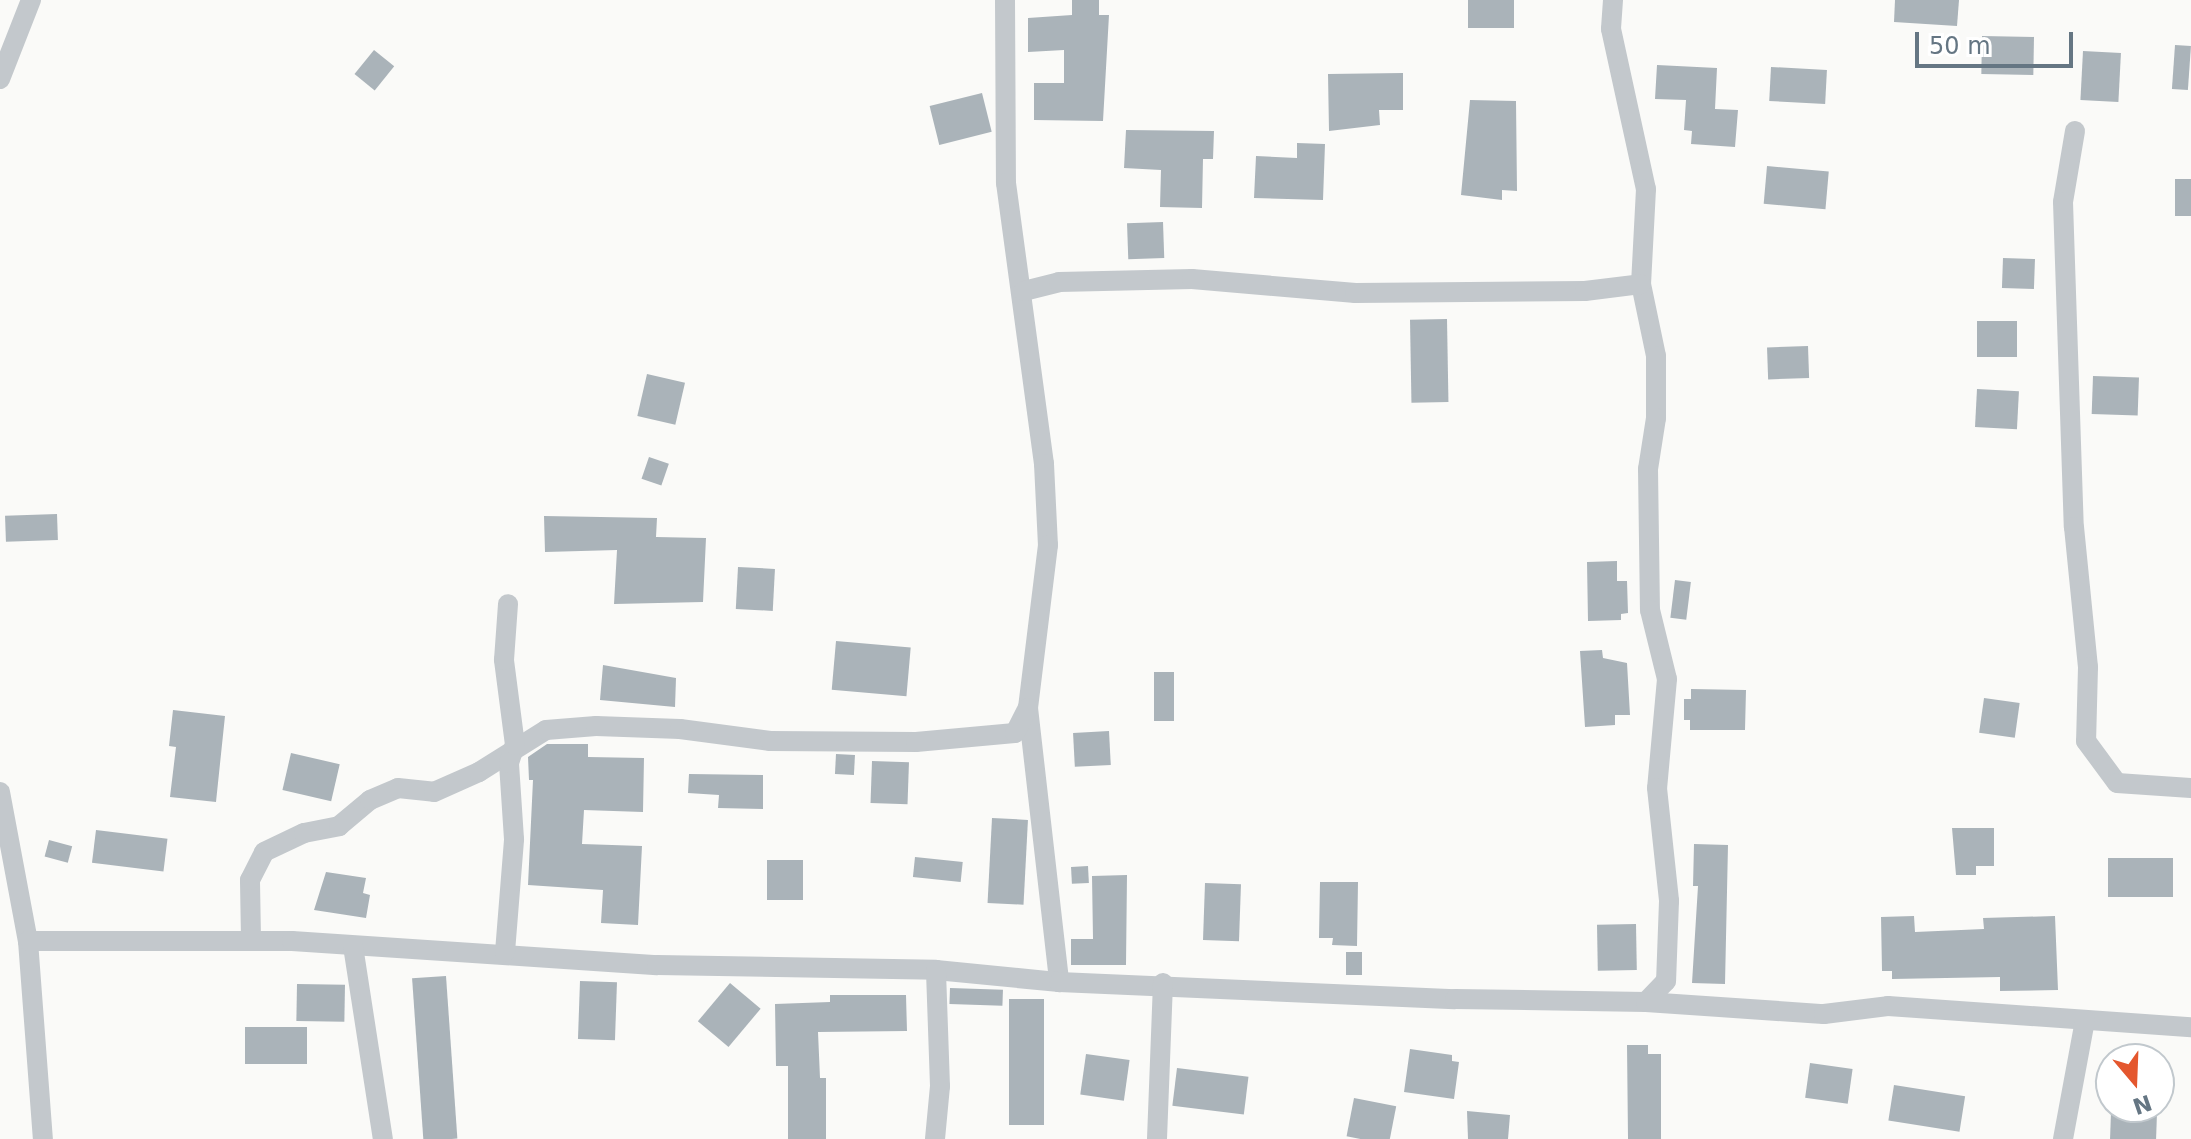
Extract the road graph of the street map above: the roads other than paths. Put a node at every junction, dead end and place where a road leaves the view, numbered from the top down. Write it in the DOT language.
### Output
graph roads {
  1 [pos="31,0"];
  2 [pos="1005,0"];
  3 [pos="1613,0"];
  4 [pos="0,79"];
  5 [pos="2075,131"];
  6 [pos="1641,284"];
  7 [pos="1024,291"];
  8 [pos="508,604"];
  9 [pos="1028,708"];
  10 [pos="515,745"];
  11 [pos="2191,788"];
  12 [pos="0,792"];
  13 [pos="251,939"];
  14 [pos="28,941"];
  15 [pos="353,946"];
  16 [pos="505,952"];
  17 [pos="936,970"];
  18 [pos="1059,982"];
  19 [pos="1163,983"];
  20 [pos="1646,1002"];
  21 [pos="2085,1020"];
  22 [pos="2191,1027"];
  23 [pos="43,1139"];
  24 [pos="383,1139"];
  25 [pos="935,1139"];
  26 [pos="1157,1139"];
  27 [pos="2063,1139"];
  1 -- 4 [label="street"];
  2 -- 7 [label="street"];
  3 -- 6 [label="street"];
  5 -- 11 [label="street"];
  6 -- 7 [label="street"];
  6 -- 20 [label="street"];
  7 -- 9 [label="street"];
  8 -- 10 [label="street"];
  9 -- 10 [label="street"];
  9 -- 18 [label="street"];
  10 -- 13 [label="street"];
  10 -- 16 [label="street"];
  12 -- 14 [label="street"];
  13 -- 14 [label="street"];
  13 -- 15 [label="street"];
  14 -- 23 [label="street"];
  15 -- 16 [label="street"];
  15 -- 24 [label="street"];
  16 -- 17 [label="street"];
  17 -- 18 [label="street"];
  17 -- 25 [label="street"];
  18 -- 19 [label="street"];
  19 -- 20 [label="street"];
  19 -- 26 [label="street"];
  20 -- 21 [label="street"];
  21 -- 22 [label="street"];
  21 -- 27 [label="street"];
}
